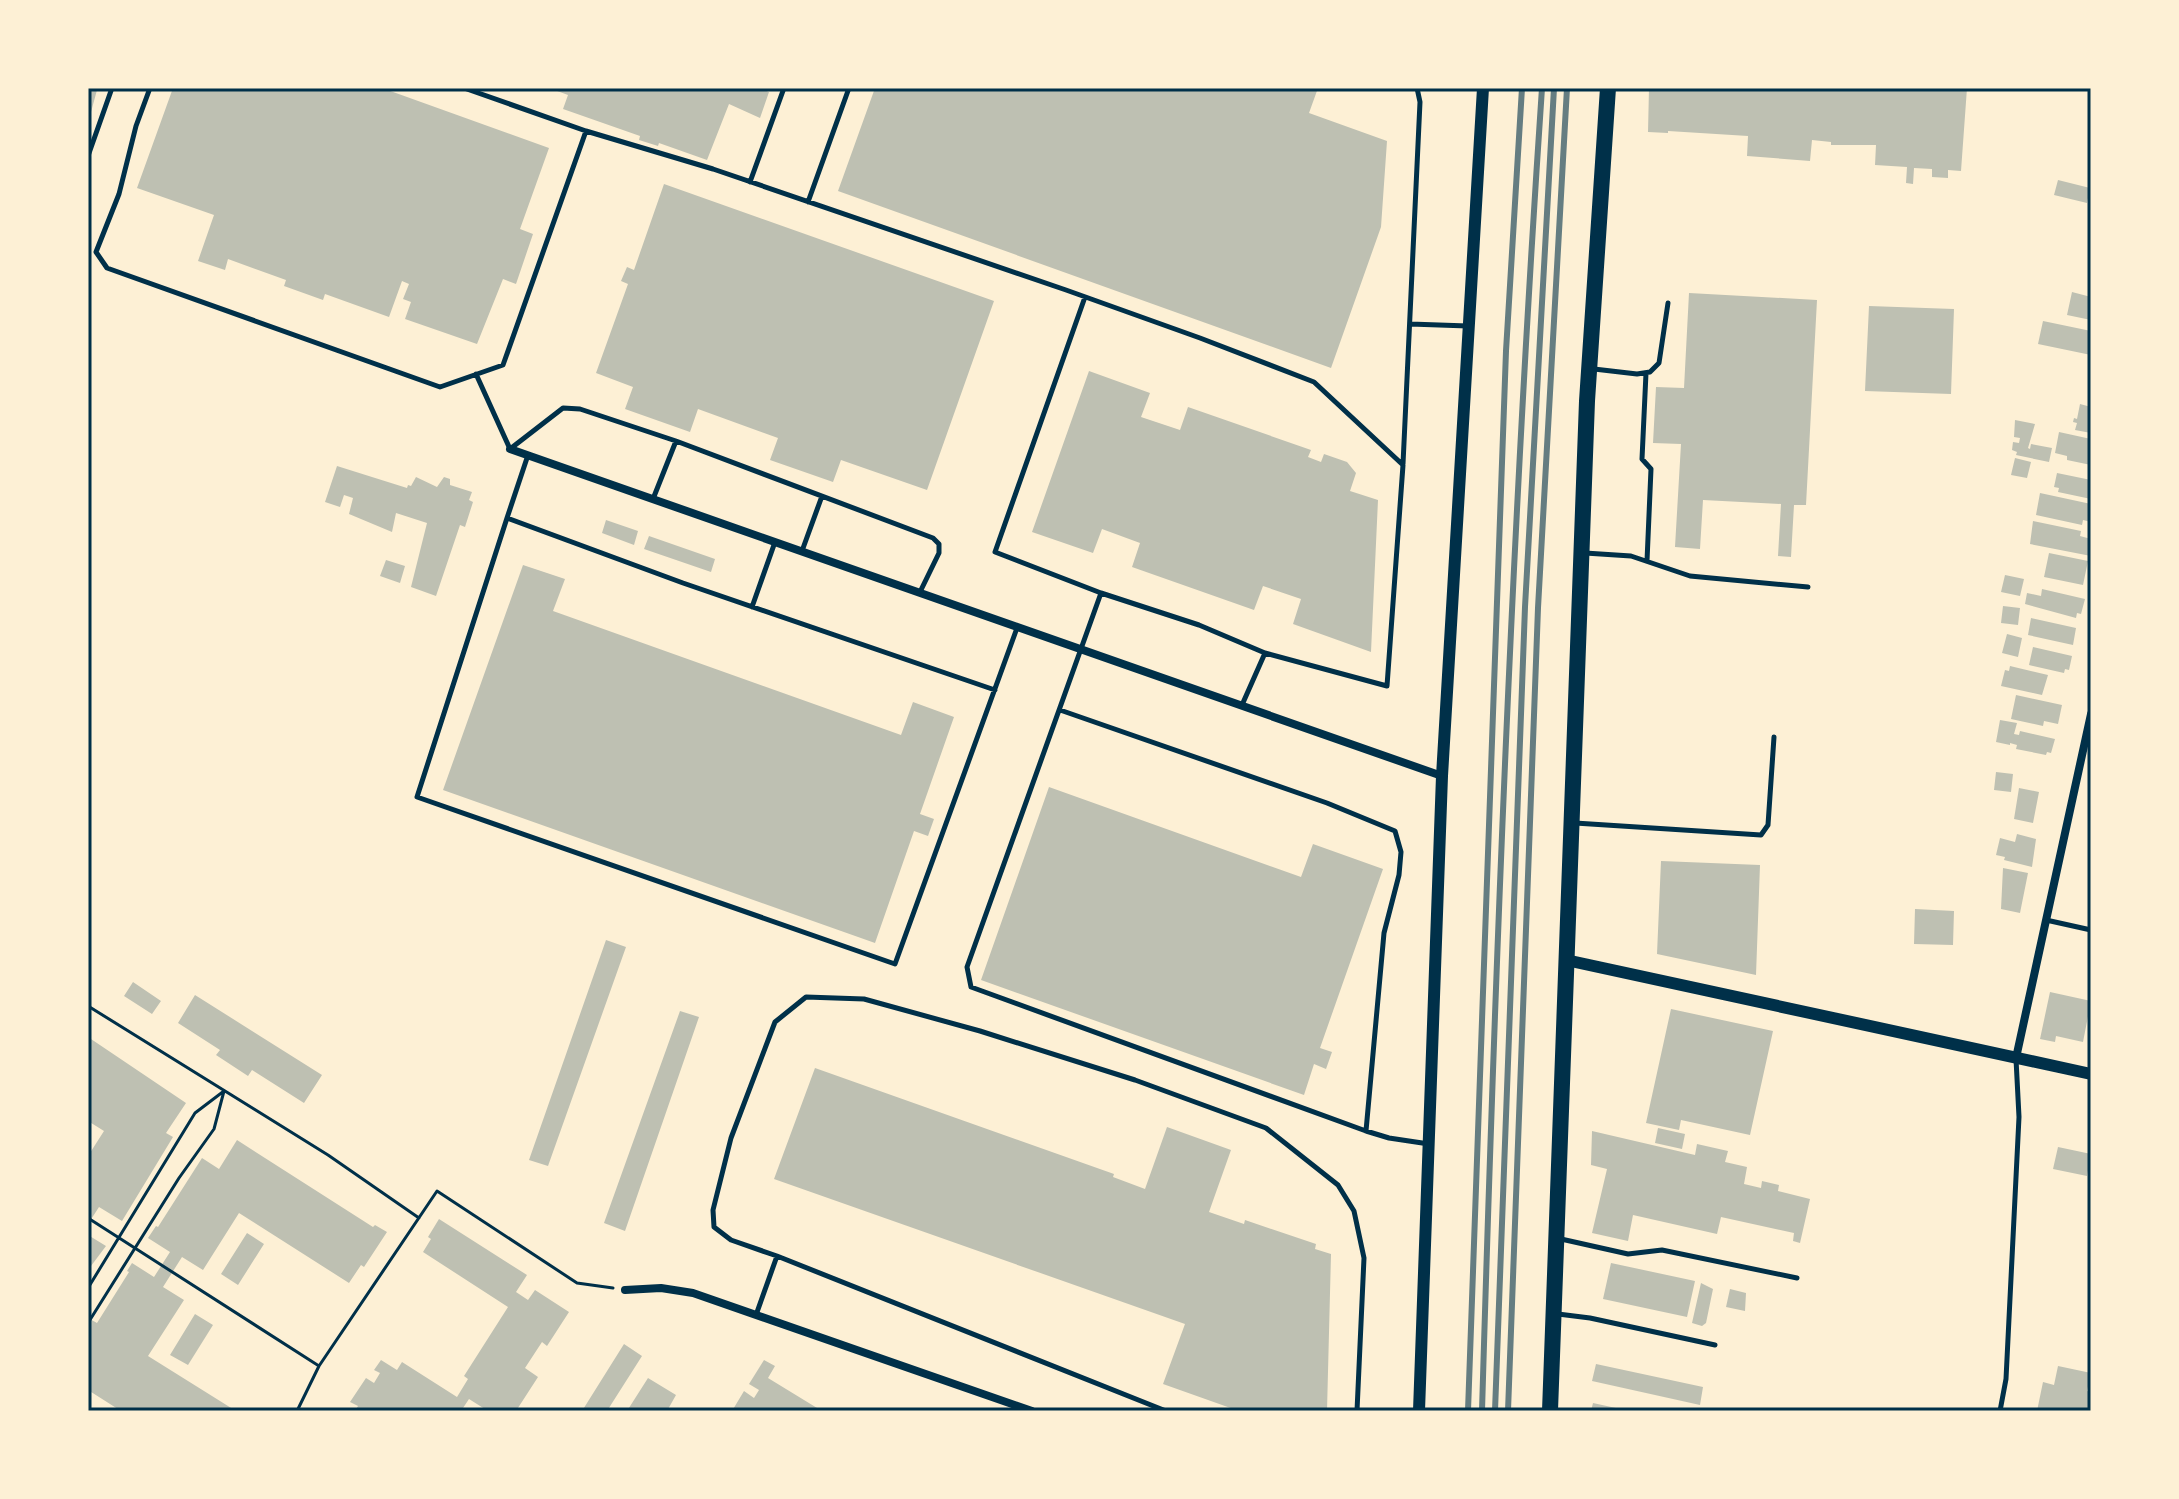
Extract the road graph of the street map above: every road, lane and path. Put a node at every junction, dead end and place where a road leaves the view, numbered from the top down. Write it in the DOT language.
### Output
graph roads {
  1 [pos="112,88"];
  2 [pos="150,88"];
  3 [pos="464,88"];
  4 [pos="784,88"];
  5 [pos="849,88"];
  6 [pos="1417,88"];
  7 [pos="1483,88"];
  8 [pos="1608,88"];
  9 [pos="586,131"];
  10 [pos="88,156"];
  11 [pos="750,182"];
  12 [pos="808,202"];
  13 [pos="1085,297"];
  14 [pos="1668,303"];
  15 [pos="1410,324"];
  16 [pos="1468,326"];
  17 [pos="1589,369"];
  18 [pos="1646,373"];
  19 [pos="476,374"];
  20 [pos="676,441"];
  21 [pos="510,449"];
  22 [pos="528,455"];
  23 [pos="1403,465"];
  24 [pos="822,496"];
  25 [pos="653,499"];
  26 [pos="507,518"];
  27 [pos="775,542"];
  28 [pos="802,551"];
  29 [pos="1581,552"];
  30 [pos="1647,561"];
  31 [pos="1808,587"];
  32 [pos="919,592"];
  33 [pos="1101,593"];
  34 [pos="752,607"];
  35 [pos="1018,627"];
  36 [pos="1080,649"];
  37 [pos="1265,653"];
  38 [pos="995,690"];
  39 [pos="1242,705"];
  40 [pos="1060,710"];
  41 [pos="2091,714"];
  42 [pos="1774,737"];
  43 [pos="2080,765"];
  44 [pos="2091,768"];
  45 [pos="1442,776"];
  46 [pos="1570,822"];
  47 [pos="2046,920"];
  48 [pos="2091,930"];
  49 [pos="1566,960"];
  50 [pos="88,1006"];
  51 [pos="2016,1058"];
  52 [pos="2091,1074"];
  53 [pos="224,1091"];
  54 [pos="1366,1131"];
  55 [pos="1429,1144"];
  56 [pos="88,1218"];
  57 [pos="419,1218"];
  58 [pos="1556,1238"];
  59 [pos="119,1239"];
  60 [pos="135,1249"];
  61 [pos="777,1256"];
  62 [pos="1797,1278"];
  63 [pos="88,1288"];
  64 [pos="625,1290"];
  65 [pos="1553,1314"];
  66 [pos="756,1315"];
  67 [pos="88,1323"];
  68 [pos="1715,1345"];
  69 [pos="319,1366"];
  70 [pos="297,1411"];
  71 [pos="1032,1411"];
  72 [pos="1166,1411"];
  73 [pos="1357,1411"];
  74 [pos="1419,1411"];
  75 [pos="1550,1411"];
  76 [pos="2000,1411"];
  1 -- 10 [label="lane"];
  2 -- 19 [label="lane"];
  3 -- 9 [label="lane"];
  4 -- 11 [label="lane"];
  5 -- 12 [label="lane"];
  6 -- 15 [label="lane"];
  7 -- 16 [label="street"];
  8 -- 17 [label="main road"];
  9 -- 11 [label="lane"];
  9 -- 19 [label="lane"];
  11 -- 12 [label="lane"];
  12 -- 13 [label="lane"];
  13 -- 23 [label="lane"];
  13 -- 33 [label="lane"];
  14 -- 18 [label="lane"];
  15 -- 16 [label="lane"];
  15 -- 23 [label="lane"];
  16 -- 45 [label="street"];
  17 -- 18 [label="lane"];
  17 -- 29 [label="main road"];
  18 -- 30 [label="lane"];
  19 -- 21 [label="lane"];
  20 -- 21 [label="lane"];
  20 -- 24 [label="lane"];
  20 -- 25 [label="lane"];
  21 -- 22 [label="street"];
  22 -- 25 [label="street"];
  22 -- 26 [label="lane"];
  23 -- 37 [label="lane"];
  24 -- 28 [label="lane"];
  24 -- 32 [label="lane"];
  25 -- 27 [label="street"];
  26 -- 34 [label="lane"];
  26 -- 38 [label="lane"];
  27 -- 28 [label="street"];
  27 -- 34 [label="lane"];
  28 -- 32 [label="street"];
  29 -- 30 [label="lane"];
  29 -- 46 [label="main road"];
  30 -- 31 [label="lane"];
  32 -- 35 [label="street"];
  33 -- 36 [label="lane"];
  33 -- 37 [label="lane"];
  34 -- 38 [label="lane"];
  35 -- 36 [label="street"];
  35 -- 38 [label="lane"];
  36 -- 39 [label="street"];
  36 -- 40 [label="lane"];
  37 -- 39 [label="lane"];
  39 -- 45 [label="street"];
  40 -- 54 [label="lane"];
  40 -- 54 [label="lane"];
  41 -- 43 [label="street"];
  42 -- 46 [label="lane"];
  43 -- 44 [label="lane"];
  43 -- 47 [label="street"];
  45 -- 55 [label="street"];
  46 -- 49 [label="main road"];
  47 -- 48 [label="lane"];
  47 -- 51 [label="street"];
  49 -- 51 [label="street"];
  49 -- 58 [label="main road"];
  50 -- 53 [label="path"];
  51 -- 52 [label="street"];
  51 -- 76 [label="lane"];
  53 -- 57 [label="path"];
  53 -- 59 [label="path"];
  53 -- 60 [label="path"];
  54 -- 55 [label="lane"];
  55 -- 74 [label="street"];
  56 -- 59 [label="path"];
  57 -- 64 [label="path"];
  57 -- 69 [label="path"];
  58 -- 62 [label="lane"];
  58 -- 65 [label="main road"];
  59 -- 60 [label="path"];
  59 -- 63 [label="path"];
  60 -- 67 [label="path"];
  60 -- 69 [label="path"];
  61 -- 66 [label="lane"];
  61 -- 72 [label="lane"];
  61 -- 73 [label="lane"];
  64 -- 66 [label="street"];
  65 -- 68 [label="lane"];
  65 -- 75 [label="main road"];
  66 -- 71 [label="street"];
  69 -- 70 [label="path"];
}
